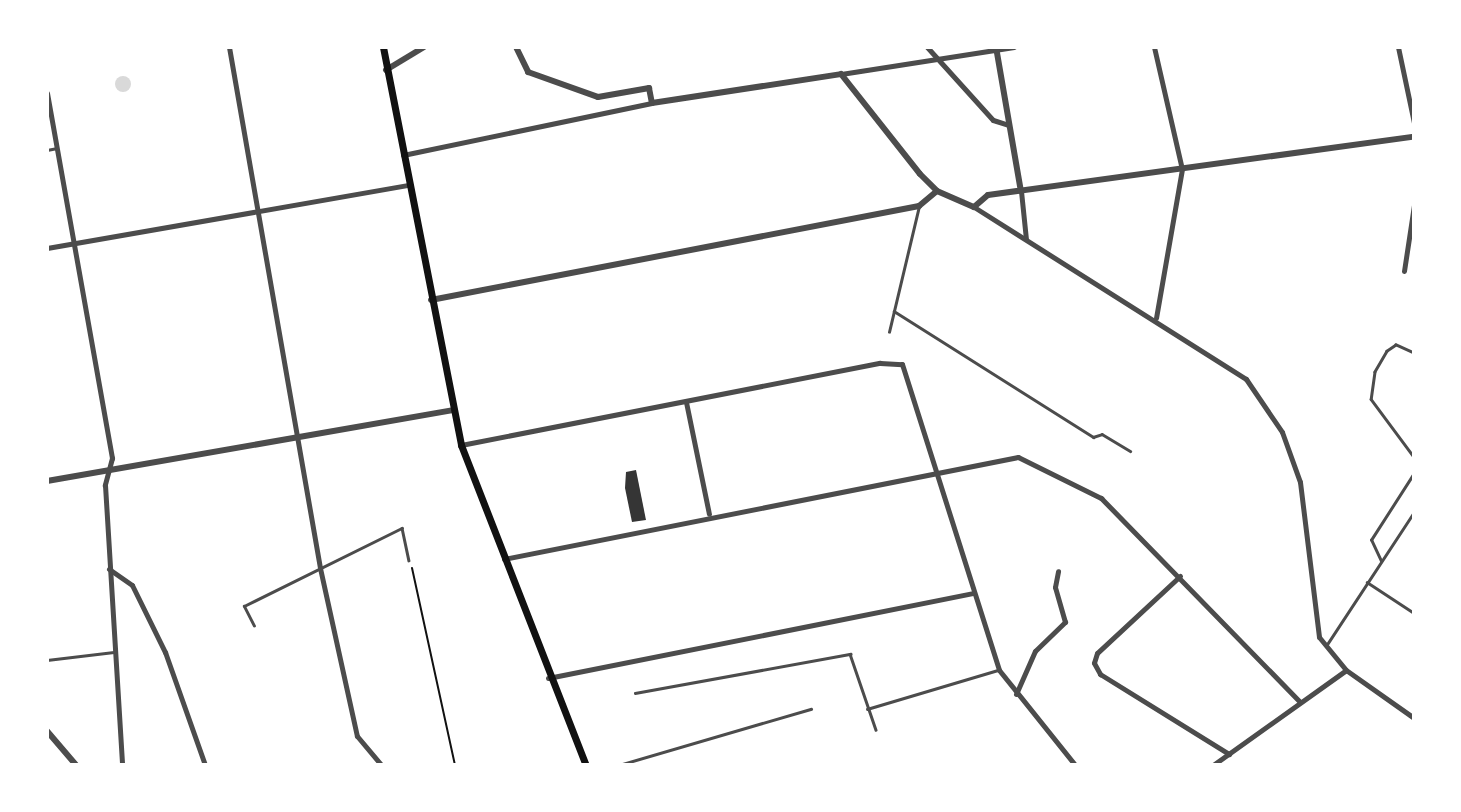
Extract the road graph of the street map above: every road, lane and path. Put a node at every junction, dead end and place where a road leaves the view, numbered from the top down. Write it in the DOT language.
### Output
graph roads {
  1 [pos="229,47"];
  2 [pos="383,47"];
  3 [pos="424,47"];
  4 [pos="516,47"];
  5 [pos="927,47"];
  6 [pos="1014,47"];
  7 [pos="1154,47"];
  8 [pos="1398,47"];
  9 [pos="997,49"];
  10 [pos="938,60"];
  11 [pos="386,70"];
  12 [pos="841,74"];
  13 [pos="47,93"];
  14 [pos="652,103"];
  15 [pos="1414,123"];
  16 [pos="1008,125"];
  17 [pos="1414,137"];
  18 [pos="57,148"];
  19 [pos="47,150"];
  20 [pos="403,155"];
  21 [pos="1182,169"];
  22 [pos="409,185"];
  23 [pos="937,191"];
  24 [pos="1021,191"];
  25 [pos="1414,205"];
  26 [pos="919,206"];
  27 [pos="974,206"];
  28 [pos="258,212"];
  29 [pos="1023,237"];
  30 [pos="74,244"];
  31 [pos="47,248"];
  32 [pos="1404,271"];
  33 [pos="431,300"];
  34 [pos="894,311"];
  35 [pos="1156,318"];
  36 [pos="889,332"];
  37 [pos="1414,353"];
  38 [pos="687,402"];
  39 [pos="453,410"];
  40 [pos="298,436"];
  41 [pos="461,445"];
  42 [pos="1130,451"];
  43 [pos="1414,457"];
  44 [pos="107,470"];
  45 [pos="936,471"];
  46 [pos="1414,473"];
  47 [pos="47,481"];
  48 [pos="1414,512"];
  49 [pos="709,514"];
  50 [pos="504,559"];
  51 [pos="409,560"];
  52 [pos="1381,561"];
  53 [pos="320,568"];
  54 [pos="109,569"];
  55 [pos="1058,571"];
  56 [pos="1180,576"];
  57 [pos="1367,582"];
  58 [pos="973,593"];
  59 [pos="1414,613"];
  60 [pos="254,626"];
  61 [pos="1326,646"];
  62 [pos="117,652"];
  63 [pos="47,660"];
  64 [pos="999,670"];
  65 [pos="1346,670"];
  66 [pos="548,678"];
  67 [pos="635,693"];
  68 [pos="1016,694"];
  69 [pos="1300,702"];
  70 [pos="811,709"];
  71 [pos="867,709"];
  72 [pos="1414,718"];
  73 [pos="876,730"];
  74 [pos="47,731"];
  75 [pos="1229,754"];
  76 [pos="76,765"];
  77 [pos="122,765"];
  78 [pos="205,765"];
  79 [pos="381,765"];
  80 [pos="455,765"];
  81 [pos="586,765"];
  82 [pos="619,765"];
  83 [pos="1076,765"];
  84 [pos="1213,765"];
  1 -- 28 [label="street"];
  2 -- 11 [label="main road"];
  3 -- 11 [label="street"];
  4 -- 14 [label="street"];
  5 -- 10 [label="street"];
  6 -- 9 [label="street"];
  7 -- 21 [label="street"];
  8 -- 15 [label="street"];
  9 -- 10 [label="street"];
  9 -- 16 [label="street"];
  10 -- 12 [label="street"];
  10 -- 16 [label="street"];
  11 -- 20 [label="main road"];
  12 -- 14 [label="street"];
  12 -- 23 [label="street"];
  13 -- 18 [label="street"];
  14 -- 20 [label="street"];
  16 -- 24 [label="street"];
  17 -- 21 [label="street"];
  18 -- 19 [label="lane"];
  18 -- 30 [label="street"];
  20 -- 22 [label="main road"];
  21 -- 24 [label="street"];
  21 -- 35 [label="street"];
  22 -- 28 [label="street"];
  22 -- 33 [label="main road"];
  23 -- 26 [label="street"];
  23 -- 27 [label="street"];
  24 -- 27 [label="street"];
  24 -- 29 [label="street"];
  25 -- 32 [label="street"];
  26 -- 33 [label="street"];
  26 -- 34 [label="lane"];
  27 -- 29 [label="street"];
  28 -- 30 [label="street"];
  28 -- 40 [label="street"];
  29 -- 35 [label="street"];
  30 -- 31 [label="street"];
  30 -- 44 [label="street"];
  33 -- 39 [label="main road"];
  34 -- 36 [label="lane"];
  34 -- 42 [label="lane"];
  35 -- 61 [label="street"];
  37 -- 43 [label="lane"];
  38 -- 41 [label="street"];
  38 -- 45 [label="street"];
  38 -- 49 [label="street"];
  39 -- 40 [label="street"];
  39 -- 41 [label="main road"];
  40 -- 44 [label="street"];
  40 -- 53 [label="street"];
  41 -- 50 [label="main road"];
  44 -- 47 [label="street"];
  44 -- 54 [label="street"];
  45 -- 49 [label="street"];
  45 -- 56 [label="street"];
  45 -- 58 [label="street"];
  46 -- 52 [label="lane"];
  48 -- 52 [label="lane"];
  49 -- 50 [label="street"];
  50 -- 66 [label="main road"];
  51 -- 53 [label="lane"];
  51 -- 80 [label="path"];
  52 -- 57 [label="lane"];
  53 -- 60 [label="lane"];
  53 -- 79 [label="street"];
  54 -- 62 [label="street"];
  54 -- 78 [label="street"];
  55 -- 68 [label="street"];
  56 -- 69 [label="street"];
  56 -- 75 [label="street"];
  57 -- 59 [label="lane"];
  57 -- 61 [label="lane"];
  58 -- 64 [label="street"];
  58 -- 66 [label="street"];
  61 -- 65 [label="street"];
  62 -- 63 [label="lane"];
  62 -- 77 [label="street"];
  64 -- 68 [label="street"];
  64 -- 71 [label="lane"];
  65 -- 69 [label="street"];
  65 -- 72 [label="street"];
  66 -- 81 [label="main road"];
  67 -- 71 [label="lane"];
  68 -- 83 [label="street"];
  69 -- 75 [label="street"];
  70 -- 82 [label="lane"];
  71 -- 73 [label="lane"];
  74 -- 76 [label="street"];
  75 -- 84 [label="street"];
}
